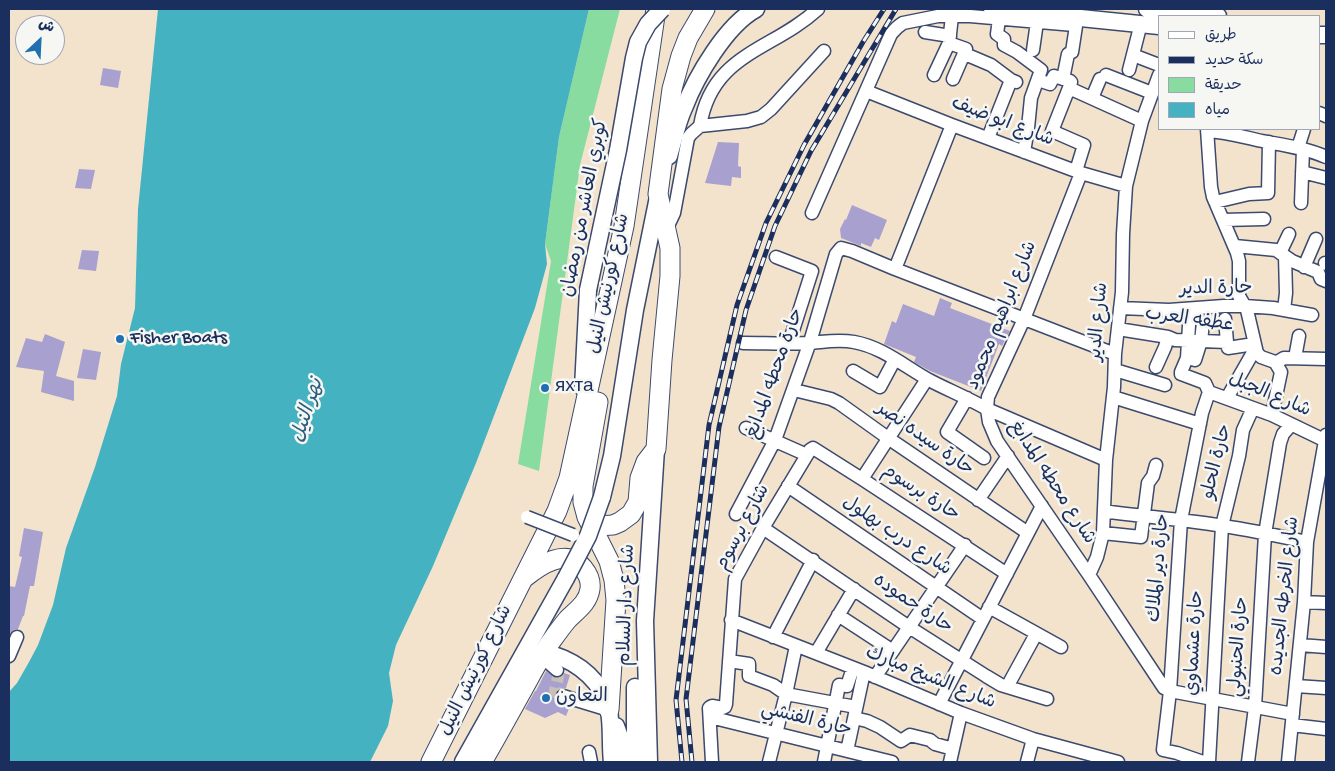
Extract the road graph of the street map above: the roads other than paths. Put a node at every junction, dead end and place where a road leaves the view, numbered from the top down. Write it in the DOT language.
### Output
graph roads {
  1 [pos="656,9"];
  2 [pos="662,9"];
  3 [pos="705,9"];
  4 [pos="756,9"];
  5 [pos="818,9"];
  6 [pos="1147,9"];
  7 [pos="996,14"];
  8 [pos="1208,15"];
  9 [pos="952,16"];
  10 [pos="1037,22"];
  11 [pos="1076,26"];
  12 [pos="1158,26"];
  13 [pos="1139,31"];
  14 [pos="925,32"];
  15 [pos="1158,33"];
  16 [pos="950,40"];
  17 [pos="1033,50"];
  18 [pos="824,51"];
  19 [pos="1132,56"];
  20 [pos="964,63"];
  21 [pos="1158,65"];
  22 [pos="1129,70"];
  23 [pos="934,75"];
  24 [pos="1158,78"];
  25 [pos="953,79"];
  26 [pos="1038,80"];
  27 [pos="1066,83"];
  28 [pos="866,90"];
  29 [pos="1152,93"];
  30 [pos="1092,98"];
  31 [pos="1142,121"];
  32 [pos="952,125"];
  33 [pos="700,126"];
  34 [pos="1208,130"];
  35 [pos="1304,130"];
  36 [pos="1262,137"];
  37 [pos="988,138"];
  38 [pos="1300,148"];
  39 [pos="1024,152"];
  40 [pos="1326,157"];
  41 [pos="1078,172"];
  42 [pos="1302,172"];
  43 [pos="1326,178"];
  44 [pos="1126,186"];
  45 [pos="658,194"];
  46 [pos="1215,202"];
  47 [pos="1302,203"];
  48 [pos="812,213"];
  49 [pos="1264,219"];
  50 [pos="1223,220"];
  51 [pos="666,230"];
  52 [pos="1289,234"];
  53 [pos="1316,239"];
  54 [pos="1235,246"];
  55 [pos="1283,255"];
  56 [pos="776,257"];
  57 [pos="1304,267"];
  58 [pos="895,269"];
  59 [pos="1326,281"];
  60 [pos="1245,306"];
  61 [pos="1120,308"];
  62 [pos="1190,309"];
  63 [pos="1284,310"];
  64 [pos="1312,315"];
  65 [pos="1024,319"];
  66 [pos="1225,319"];
  67 [pos="1203,323"];
  68 [pos="1118,329"];
  69 [pos="1299,336"];
  70 [pos="1168,337"];
  71 [pos="1187,341"];
  72 [pos="1201,341"];
  73 [pos="810,342"];
  74 [pos="1227,342"];
  75 [pos="743,343"];
  76 [pos="788,343"];
  77 [pos="1255,347"];
  78 [pos="1115,354"];
  79 [pos="1187,358"];
  80 [pos="1295,358"];
  81 [pos="1326,359"];
  82 [pos="895,360"];
  83 [pos="1277,364"];
  84 [pos="1156,367"];
  85 [pos="592,369"];
  86 [pos="854,370"];
  87 [pos="1115,370"];
  88 [pos="927,379"];
  89 [pos="1165,386"];
  90 [pos="794,390"];
  91 [pos="1209,392"];
  92 [pos="1113,397"];
  93 [pos="967,398"];
  94 [pos="1227,398"];
  95 [pos="1253,408"];
  96 [pos="987,409"];
  97 [pos="1272,415"];
  98 [pos="1200,424"];
  99 [pos="580,425"];
  100 [pos="1290,425"];
  101 [pos="746,428"];
  102 [pos="888,438"];
  103 [pos="1326,439"];
  104 [pos="775,440"];
  105 [pos="656,449"];
  106 [pos="810,452"];
  107 [pos="1008,456"];
  108 [pos="984,458"];
  109 [pos="1106,460"];
  110 [pos="1156,465"];
  111 [pos="862,479"];
  112 [pos="788,486"];
  113 [pos="978,500"];
  114 [pos="1042,506"];
  115 [pos="1104,511"];
  116 [pos="736,514"];
  117 [pos="527,517"];
  118 [pos="1144,517"];
  119 [pos="1181,520"];
  120 [pos="591,525"];
  121 [pos="1222,526"];
  122 [pos="763,528"];
  123 [pos="1028,533"];
  124 [pos="1103,533"];
  125 [pos="1265,534"];
  126 [pos="573,535"];
  127 [pos="1307,542"];
  128 [pos="965,546"];
  129 [pos="812,560"];
  130 [pos="1007,574"];
  131 [pos="1090,575"];
  132 [pos="522,579"];
  133 [pos="937,587"];
  134 [pos="854,589"];
  135 [pos="1304,602"];
  136 [pos="1326,603"];
  137 [pos="989,608"];
  138 [pos="838,614"];
  139 [pos="983,619"];
  140 [pos="731,620"];
  141 [pos="645,621"];
  142 [pos="909,627"];
  143 [pos="1036,634"];
  144 [pos="17,637"];
  145 [pos="773,637"];
  146 [pos="1300,645"];
  147 [pos="796,646"];
  148 [pos="1061,647"];
  149 [pos="1326,647"];
  150 [pos="893,651"];
  151 [pos="816,653"];
  152 [pos="542,654"];
  153 [pos="9,656"];
  154 [pos="961,660"];
  155 [pos="729,661"];
  156 [pos="557,670"];
  157 [pos="864,673"];
  158 [pos="1007,686"];
  159 [pos="1296,686"];
  160 [pos="1326,688"];
  161 [pos="1170,691"];
  162 [pos="786,694"];
  163 [pos="564,696"];
  164 [pos="1047,699"];
  165 [pos="1212,700"];
  166 [pos="835,704"];
  167 [pos="939,704"];
  168 [pos="1255,707"];
  169 [pos="609,710"];
  170 [pos="710,712"];
  171 [pos="855,712"];
  172 [pos="961,713"];
  173 [pos="1292,719"];
  174 [pos="1326,730"];
  175 [pos="776,733"];
  176 [pos="1033,739"];
  177 [pos="827,746"];
  178 [pos="953,748"];
  179 [pos="847,751"];
  180 [pos="712,761"];
  181 [pos="431,762"];
  182 [pos="463,762"];
  183 [pos="482,762"];
  184 [pos="612,762"];
  185 [pos="624,762"];
  186 [pos="636,762"];
  187 [pos="649,762"];
  188 [pos="725,762"];
  189 [pos="769,762"];
  190 [pos="824,762"];
  191 [pos="888,762"];
  192 [pos="950,762"];
  193 [pos="1027,762"];
  194 [pos="1118,762"];
  195 [pos="1203,762"];
  196 [pos="1208,762"];
  197 [pos="1248,762"];
  198 [pos="1288,762"];
  1 -- 85 [label="highway, شارع كورنيش النيل"];
  2 -- 99 [label="main road, كوبري العاشر من رمضان, bridge"];
  3 -- 45 [label="highway, شارع كورنيش النيل"];
  4 -- 45 [label="main road"];
  5 -- 33 [label="street"];
  6 -- 8 [label="main road"];
  7 -- 9 [label="street"];
  7 -- 10 [label="street"];
  7 -- 12 [label="main road"];
  7 -- 26 [label="street"];
  9 -- 16 [label="street"];
  9 -- 28 [label="street"];
  10 -- 11 [label="street"];
  10 -- 17 [label="street"];
  11 -- 13 [label="street"];
  11 -- 27 [label="street"];
  13 -- 15 [label="street"];
  13 -- 19 [label="street"];
  14 -- 16 [label="street"];
  16 -- 20 [label="street"];
  16 -- 23 [label="street"];
  18 -- 33 [label="street"];
  19 -- 21 [label="street"];
  19 -- 22 [label="street"];
  20 -- 25 [label="street"];
  20 -- 37 [label="street"];
  24 -- 29 [label="street, شارع الدير"];
  26 -- 27 [label="street"];
  26 -- 39 [label="street"];
  27 -- 30 [label="street"];
  27 -- 41 [label="street, شارع ابراهيم محمود"];
  28 -- 32 [label="street, شارع ابو ضيف"];
  28 -- 48 [label="street"];
  29 -- 30 [label="street"];
  29 -- 31 [label="street, شارع الدير"];
  30 -- 31 [label="street"];
  31 -- 44 [label="street, شارع الدير"];
  32 -- 37 [label="street, شارع ابو ضيف"];
  32 -- 58 [label="street"];
  33 -- 51 [label="street"];
  34 -- 36 [label="street"];
  34 -- 46 [label="street"];
  35 -- 38 [label="street"];
  36 -- 38 [label="street"];
  36 -- 46 [label="street"];
  37 -- 39 [label="street, شارع ابو ضيف"];
  38 -- 40 [label="street"];
  38 -- 42 [label="street"];
  39 -- 41 [label="street, شارع ابو ضيف"];
  41 -- 44 [label="street, شارع ابو ضيف"];
  41 -- 65 [label="street, شارع ابراهيم محمود"];
  42 -- 43 [label="street"];
  42 -- 47 [label="street"];
  44 -- 61 [label="street, شارع الدير"];
  45 -- 51 [label="highway, شارع كورنيش النيل"];
  45 -- 182 [label="main road, bridge"];
  46 -- 50 [label="street"];
  49 -- 50 [label="street"];
  50 -- 54 [label="street"];
  51 -- 105 [label="highway, شارع كورنيش النيل"];
  52 -- 55 [label="street"];
  53 -- 57 [label="street"];
  54 -- 55 [label="street"];
  54 -- 60 [label="street"];
  55 -- 57 [label="street"];
  55 -- 63 [label="street"];
  56 -- 76 [label="street"];
  57 -- 59 [label="street"];
  58 -- 65 [label="street"];
  58 -- 73 [label="street, حارة محطه المدابغ"];
  60 -- 62 [label="street, حارة الدير"];
  60 -- 63 [label="street, حارة الدير"];
  60 -- 77 [label="street"];
  61 -- 62 [label="street, حارة الدير"];
  61 -- 68 [label="street, شارع الدير"];
  62 -- 71 [label="street, شارع الجبل"];
  63 -- 64 [label="street, حارة الدير"];
  65 -- 78 [label="street"];
  65 -- 96 [label="street, شارع ابراهيم محمود"];
  66 -- 74 [label="street"];
  67 -- 72 [label="street"];
  68 -- 70 [label="street, عطفه العرب"];
  68 -- 78 [label="street, شارع الدير"];
  69 -- 80 [label="street"];
  70 -- 71 [label="street, عطفه العرب"];
  70 -- 84 [label="street"];
  71 -- 72 [label="street, عطفه العرب"];
  71 -- 79 [label="street, شارع الجبل"];
  72 -- 74 [label="street, عطفه العرب"];
  72 -- 79 [label="street"];
  73 -- 76 [label="street, شارع محطه المدابغ"];
  73 -- 82 [label="street, شارع محطه المدابغ"];
  73 -- 90 [label="street, حارة محطه المدابغ"];
  74 -- 77 [label="street, عطفه العرب"];
  75 -- 76 [label="street, شارع محطه المدابغ"];
  77 -- 83 [label="street"];
  77 -- 94 [label="street"];
  78 -- 87 [label="street, شارع الدير"];
  79 -- 91 [label="street, شارع الجبل"];
  80 -- 81 [label="street"];
  80 -- 83 [label="street"];
  82 -- 86 [label="street"];
  82 -- 88 [label="street, شارع محطه المدابغ"];
  83 -- 97 [label="street"];
  85 -- 99 [label="highway, شارع كورنيش النيل"];
  85 -- 120 [label="highway"];
  87 -- 89 [label="street"];
  87 -- 92 [label="street, شارع الدير"];
  88 -- 93 [label="street, شارع محطه المدابغ"];
  88 -- 102 [label="street"];
  90 -- 102 [label="street, حارة سيده نصر"];
  90 -- 104 [label="street, حارة محطه المدابغ"];
  91 -- 94 [label="street, شارع الجبل"];
  91 -- 98 [label="street, حارة دير الملاك"];
  92 -- 98 [label="street"];
  92 -- 109 [label="street, شارع الدير"];
  93 -- 96 [label="street, شارع محطه المدابغ"];
  93 -- 108 [label="street"];
  94 -- 95 [label="street, شارع الجبل"];
  95 -- 97 [label="street, شارع الجبل"];
  95 -- 121 [label="street, حارة الحلو"];
  96 -- 107 [label="street, شارع محطه المدابغ"];
  96 -- 109 [label="street, شارع ابراهيم محمود"];
  97 -- 100 [label="street, شارع الجبل"];
  98 -- 119 [label="street, حارة دير الملاك"];
  99 -- 132 [label="highway, شارع كورنيش النيل"];
  100 -- 103 [label="street, شارع الجبل"];
  100 -- 125 [label="street, حارة الحنبولي"];
  101 -- 104 [label="street, حارة برسوم"];
  102 -- 111 [label="street"];
  102 -- 113 [label="street, حارة سيده نصر"];
  103 -- 127 [label="street, شارع الخرطه الجديده"];
  104 -- 106 [label="street, حارة برسوم"];
  104 -- 116 [label="street, حارة محطه المدابغ"];
  105 -- 120 [label="highway"];
  105 -- 141 [label="main road, شارع دار السلام"];
  106 -- 111 [label="street, حارة برسوم"];
  106 -- 112 [label="street, شارع برسوم"];
  107 -- 113 [label="street"];
  107 -- 114 [label="street, شارع محطه المدابغ"];
  109 -- 115 [label="street, شارع الدير"];
  110 -- 118 [label="street"];
  111 -- 128 [label="street, حارة برسوم"];
  112 -- 122 [label="street, شارع برسوم"];
  112 -- 133 [label="street, شارع درب بهلول"];
  113 -- 123 [label="street, حارة سيده نصر"];
  114 -- 123 [label="street"];
  114 -- 131 [label="street, شارع محطه المدابغ"];
  115 -- 118 [label="street"];
  115 -- 124 [label="street, شارع الدير"];
  117 -- 126 [label="street, bridge"];
  118 -- 119 [label="street"];
  118 -- 124 [label="street"];
  119 -- 121 [label="street"];
  119 -- 161 [label="street, حارة دير الملاك"];
  120 -- 169 [label="highway"];
  121 -- 125 [label="street"];
  121 -- 165 [label="street, حارة عشماوي"];
  122 -- 129 [label="street, حارة حموده"];
  122 -- 140 [label="street, شارع برسوم"];
  123 -- 130 [label="street"];
  124 -- 131 [label="street, شارع الدير"];
  125 -- 127 [label="street"];
  125 -- 168 [label="street, حارة الحنبولي"];
  127 -- 135 [label="street, شارع الخرطه الجديده"];
  128 -- 130 [label="street, حارة برسوم"];
  128 -- 133 [label="street"];
  129 -- 134 [label="street, حارة حموده"];
  129 -- 145 [label="street"];
  130 -- 137 [label="street"];
  131 -- 161 [label="street, شارع محطه المدابغ"];
  132 -- 152 [label="highway, شارع كورنيش النيل"];
  132 -- 181 [label="highway, شارع كورنيش النيل"];
  133 -- 139 [label="street, شارع درب بهلول"];
  133 -- 142 [label="street"];
  134 -- 138 [label="street"];
  134 -- 142 [label="street, حارة حموده"];
  135 -- 136 [label="street"];
  135 -- 146 [label="street, شارع الخرطه الجديده"];
  137 -- 139 [label="street"];
  137 -- 143 [label="street"];
  138 -- 150 [label="street"];
  138 -- 151 [label="street"];
  139 -- 154 [label="street"];
  140 -- 145 [label="street, شارع الشيخ مبارك"];
  140 -- 155 [label="street, شارع برسوم"];
  141 -- 186 [label="main road"];
  141 -- 187 [label="main road, شارع دار السلام"];
  142 -- 150 [label="street"];
  142 -- 154 [label="street, حارة حموده"];
  143 -- 148 [label="street"];
  143 -- 158 [label="street"];
  144 -- 153 [label="street"];
  145 -- 147 [label="street, شارع الشيخ مبارك"];
  146 -- 149 [label="street"];
  146 -- 159 [label="street, شارع الخرطه الجديده"];
  147 -- 151 [label="street, شارع الشيخ مبارك"];
  147 -- 162 [label="street"];
  150 -- 157 [label="street"];
  151 -- 157 [label="street, شارع الشيخ مبارك"];
  152 -- 156 [label="street"];
  152 -- 169 [label="main road, شارع دار السلام"];
  152 -- 183 [label="highway, شارع كورنيش النيل"];
  154 -- 158 [label="street, حارة حموده"];
  154 -- 167 [label="street"];
  155 -- 162 [label="street"];
  155 -- 170 [label="street, شارع برسوم"];
  157 -- 166 [label="street"];
  157 -- 167 [label="street, شارع الشيخ مبارك"];
  157 -- 171 [label="street"];
  158 -- 164 [label="street, حارة حموده"];
  159 -- 160 [label="street"];
  159 -- 173 [label="street, شارع الخرطه الجديده"];
  161 -- 165 [label="street"];
  161 -- 195 [label="street, حارة دير الملاك"];
  162 -- 166 [label="street"];
  162 -- 175 [label="street"];
  163 -- 169 [label="street"];
  165 -- 168 [label="street"];
  165 -- 196 [label="street, حارة عشماوي"];
  166 -- 171 [label="street"];
  166 -- 177 [label="street"];
  167 -- 172 [label="street, شارع الشيخ مبارك"];
  168 -- 173 [label="street"];
  168 -- 197 [label="street, حارة الحنبولي"];
  169 -- 184 [label="main road, شارع دار السلام"];
  169 -- 185 [label="main road"];
  170 -- 175 [label="street, حارة الفنشي"];
  170 -- 180 [label="street"];
  171 -- 178 [label="street"];
  171 -- 179 [label="street"];
  172 -- 176 [label="street, شارع الشيخ مبارك"];
  172 -- 178 [label="street"];
  173 -- 174 [label="street"];
  173 -- 198 [label="street, شارع الخرطه الجديده"];
  175 -- 177 [label="street, حارة الفنشي"];
  175 -- 189 [label="street"];
  176 -- 193 [label="street"];
  176 -- 194 [label="street, شارع الشيخ مبارك"];
  177 -- 179 [label="street, حارة الفنشي"];
  177 -- 190 [label="street"];
  178 -- 192 [label="street"];
  179 -- 191 [label="street, حارة الفنشي"];
  180 -- 188 [label="street"];
}
